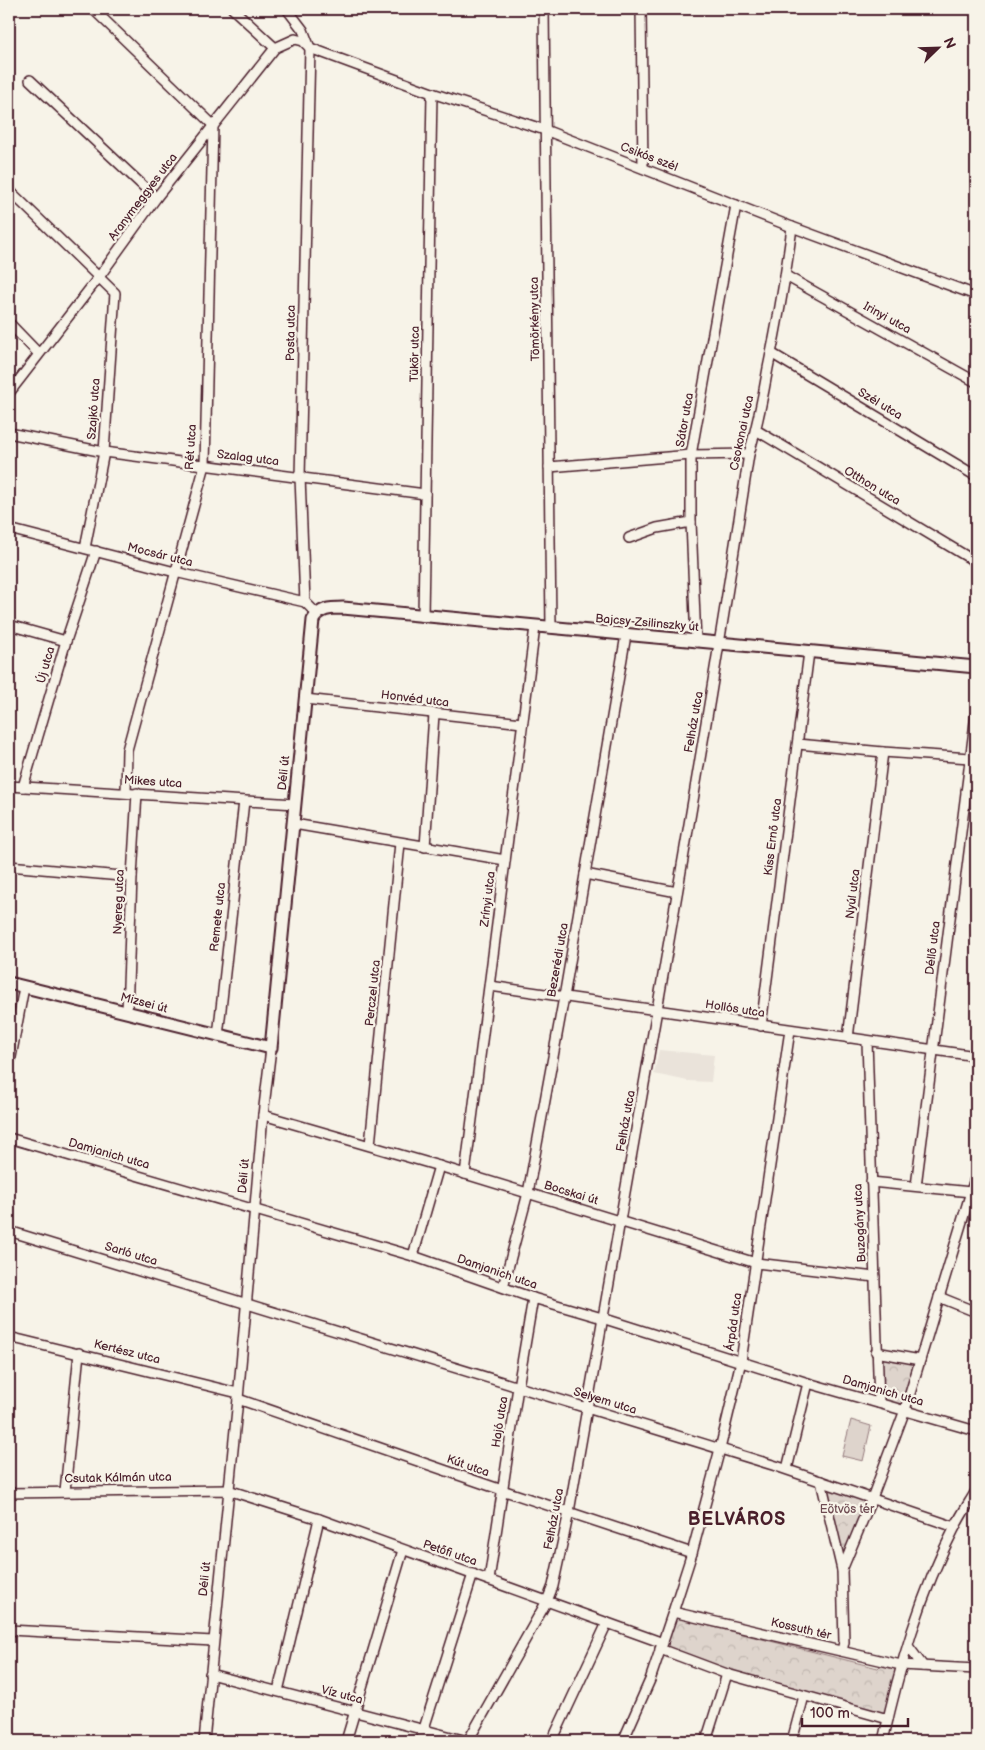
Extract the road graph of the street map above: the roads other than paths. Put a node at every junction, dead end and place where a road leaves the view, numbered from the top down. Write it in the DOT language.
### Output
graph roads {
  1 [pos="93,9"];
  2 [pos="233,9"];
  3 [pos="287,9"];
  4 [pos="544,9"];
  5 [pos="641,9"];
  6 [pos="275,48"];
  7 [pos="310,48"];
  8 [pos="30,80"];
  9 [pos="432,93"];
  10 [pos="213,125"];
  11 [pos="545,130"];
  12 [pos="643,168"];
  13 [pos="9,190"];
  14 [pos="156,198"];
  15 [pos="736,205"];
  16 [pos="792,227"];
  17 [pos="786,276"];
  18 [pos="99,277"];
  19 [pos="976,295"];
  20 [pos="9,323"];
  21 [pos="38,353"];
  22 [pos="771,353"];
  23 [pos="976,382"];
  24 [pos="9,393"];
  25 [pos="756,430"];
  26 [pos="9,434"];
  27 [pos="104,452"];
  28 [pos="749,454"];
  29 [pos="691,455"];
  30 [pos="205,465"];
  31 [pos="549,467"];
  32 [pos="976,476"];
  33 [pos="300,477"];
  34 [pos="425,494"];
  35 [pos="691,522"];
  36 [pos="9,530"];
  37 [pos="629,538"];
  38 [pos="85,548"];
  39 [pos="96,551"];
  40 [pos="976,562"];
  41 [pos="176,572"];
  42 [pos="305,602"];
  43 [pos="317,614"];
  44 [pos="423,616"];
  45 [pos="9,625"];
  46 [pos="535,627"];
  47 [pos="550,628"];
  48 [pos="626,635"];
  49 [pos="66,641"];
  50 [pos="696,642"];
  51 [pos="720,644"];
  52 [pos="810,652"];
  53 [pos="976,667"];
  54 [pos="305,698"];
  55 [pos="434,714"];
  56 [pos="976,714"];
  57 [pos="522,723"];
  58 [pos="798,744"];
  59 [pos="884,752"];
  60 [pos="970,758"];
  61 [pos="9,786"];
  62 [pos="23,787"];
  63 [pos="126,792"];
  64 [pos="137,792"];
  65 [pos="966,792"];
  66 [pos="976,793"];
  67 [pos="244,801"];
  68 [pos="295,804"];
  69 [pos="294,824"];
  70 [pos="400,843"];
  71 [pos="425,846"];
  72 [pos="505,860"];
  73 [pos="9,866"];
  74 [pos="585,874"];
  75 [pos="132,877"];
  76 [pos="676,892"];
  77 [pos="9,983"];
  78 [pos="490,986"];
  79 [pos="24,987"];
  80 [pos="564,997"];
  81 [pos="658,1010"];
  82 [pos="127,1012"];
  83 [pos="761,1026"];
  84 [pos="790,1030"];
  85 [pos="218,1036"];
  86 [pos="848,1038"];
  87 [pos="866,1041"];
  88 [pos="271,1048"];
  89 [pos="932,1049"];
  90 [pos="976,1056"];
  91 [pos="9,1068"];
  92 [pos="263,1115"];
  93 [pos="9,1138"];
  94 [pos="370,1145"];
  95 [pos="440,1166"];
  96 [pos="465,1174"];
  97 [pos="976,1175"];
  98 [pos="871,1182"];
  99 [pos="916,1186"];
  100 [pos="971,1192"];
  101 [pos="528,1193"];
  102 [pos="255,1210"];
  103 [pos="621,1221"];
  104 [pos="9,1231"];
  105 [pos="413,1256"];
  106 [pos="756,1263"];
  107 [pos="875,1277"];
  108 [pos="503,1287"];
  109 [pos="939,1297"];
  110 [pos="533,1298"];
  111 [pos="246,1302"];
  112 [pos="976,1312"];
  113 [pos="602,1318"];
  114 [pos="9,1337"];
  115 [pos="876,1352"];
  116 [pos="80,1353"];
  117 [pos="920,1360"];
  118 [pos="741,1361"];
  119 [pos="808,1383"];
  120 [pos="518,1387"];
  121 [pos="238,1396"];
  122 [pos="879,1403"];
  123 [pos="587,1408"];
  124 [pos="905,1410"];
  125 [pos="976,1431"];
  126 [pos="720,1449"];
  127 [pos="787,1469"];
  128 [pos="821,1481"];
  129 [pos="228,1490"];
  130 [pos="502,1490"];
  131 [pos="65,1491"];
  132 [pos="976,1491"];
  133 [pos="9,1493"];
  134 [pos="872,1498"];
  135 [pos="569,1512"];
  136 [pos="319,1519"];
  137 [pos="955,1527"];
  138 [pos="403,1550"];
  139 [pos="692,1553"];
  140 [pos="842,1570"];
  141 [pos="473,1574"];
  142 [pos="489,1580"];
  143 [pos="547,1601"];
  144 [pos="673,1612"];
  145 [pos="607,1623"];
  146 [pos="9,1630"];
  147 [pos="213,1641"];
  148 [pos="662,1646"];
  149 [pos="908,1646"];
  150 [pos="842,1651"];
  151 [pos="901,1665"];
  152 [pos="923,1666"];
  153 [pos="976,1670"];
  154 [pos="210,1674"];
  155 [pos="727,1674"];
  156 [pos="278,1691"];
  157 [pos="804,1696"];
  158 [pos="354,1711"];
  159 [pos="888,1719"];
  160 [pos="424,1730"];
  161 [pos="204,1741"];
  162 [pos="346,1741"];
  163 [pos="420,1741"];
  164 [pos="467,1741"];
  165 [pos="552,1741"];
  166 [pos="623,1741"];
  167 [pos="706,1741"];
  168 [pos="792,1741"];
  169 [pos="883,1741"];
  1 -- 10 [label="street"];
  2 -- 6 [label="street"];
  3 -- 7 [label="street"];
  4 -- 11 [label="street, Tömörkény utca"];
  5 -- 12 [label="street"];
  6 -- 7 [label="street"];
  6 -- 10 [label="street, Aranymeggyes utca"];
  7 -- 9 [label="street, Csikós szél"];
  7 -- 33 [label="street, Posta utca"];
  8 -- 14 [label="street"];
  9 -- 11 [label="street, Csikós szél"];
  9 -- 34 [label="street, Tükör utca"];
  10 -- 14 [label="street, Aranymeggyes utca"];
  10 -- 30 [label="street, Rét utca"];
  11 -- 12 [label="street, Csikós szél"];
  11 -- 31 [label="street, Tömörkény utca"];
  12 -- 15 [label="street, Csikós szél"];
  13 -- 18 [label="street, Szajkó utca"];
  14 -- 18 [label="street, Aranymeggyes utca"];
  15 -- 16 [label="street, Csikós szél"];
  15 -- 29 [label="street, Sátor utca"];
  16 -- 17 [label="street, Csokonai utca"];
  16 -- 19 [label="street, Csikós szél"];
  17 -- 22 [label="street, Csokonai utca"];
  17 -- 23 [label="street, Irinyi utca"];
  18 -- 21 [label="street, Aranymeggyes utca"];
  18 -- 27 [label="street, Szajkó utca"];
  20 -- 21 [label="street"];
  21 -- 24 [label="street, Aranymeggyes utca"];
  22 -- 25 [label="street, Csokonai utca"];
  22 -- 32 [label="street, Szél utca"];
  25 -- 28 [label="street, Csokonai utca"];
  25 -- 40 [label="street, Otthon utca"];
  26 -- 27 [label="street, Szalag utca"];
  27 -- 30 [label="street, Szalag utca"];
  27 -- 38 [label="street, Szajkó utca"];
  28 -- 29 [label="street"];
  28 -- 51 [label="street, Csokonai utca"];
  29 -- 31 [label="street"];
  29 -- 35 [label="street, Sátor utca"];
  30 -- 33 [label="street, Szalag utca"];
  30 -- 41 [label="street, Rét utca"];
  31 -- 47 [label="street, Tömörkény utca"];
  33 -- 34 [label="street, Szalag utca"];
  33 -- 42 [label="street, Posta utca"];
  34 -- 44 [label="street, Tükör utca"];
  35 -- 37 [label="street"];
  35 -- 50 [label="street, Sátor utca"];
  36 -- 38 [label="street, Mocsár utca"];
  38 -- 39 [label="street, Mocsár utca"];
  39 -- 41 [label="street, Mocsár utca"];
  39 -- 49 [label="street, Új utca"];
  41 -- 42 [label="street, Mocsár utca"];
  41 -- 63 [label="street, Rét utca"];
  42 -- 43 [label="street"];
  43 -- 44 [label="main road, Bajcsy-Zsilinszky út"];
  43 -- 54 [label="main road, Déli út"];
  44 -- 46 [label="main road, Bajcsy-Zsilinszky út"];
  45 -- 49 [label="street"];
  46 -- 47 [label="main road, Bajcsy-Zsilinszky út"];
  46 -- 57 [label="street, Zrínyi utca"];
  47 -- 48 [label="main road, Bajcsy-Zsilinszky út"];
  48 -- 50 [label="main road, Bajcsy-Zsilinszky út"];
  48 -- 74 [label="street, Bezerédi utca"];
  49 -- 62 [label="street, Új utca"];
  50 -- 51 [label="main road, Bajcsy-Zsilinszky út"];
  51 -- 52 [label="main road, Bajcsy-Zsilinszky út"];
  51 -- 76 [label="street, Felház utca"];
  52 -- 53 [label="main road, Bajcsy-Zsilinszky út"];
  52 -- 58 [label="street, Kiss Ernő utca"];
  54 -- 55 [label="street, Honvéd utca"];
  54 -- 68 [label="main road, Déli út"];
  55 -- 57 [label="street, Honvéd utca"];
  55 -- 71 [label="street"];
  56 -- 60 [label="street, Déllő utca"];
  57 -- 72 [label="street, Zrínyi utca"];
  58 -- 59 [label="street"];
  58 -- 83 [label="street, Kiss Ernő utca"];
  59 -- 60 [label="street"];
  59 -- 86 [label="street, Nyúl utca"];
  60 -- 65 [label="street, Déllő utca"];
  61 -- 62 [label="street, Mikes utca"];
  62 -- 63 [label="street, Mikes utca"];
  63 -- 64 [label="street, Mikes utca"];
  64 -- 67 [label="street, Mikes utca"];
  64 -- 75 [label="street, Nyereg utca"];
  65 -- 66 [label="street"];
  65 -- 89 [label="street, Déllő utca"];
  67 -- 68 [label="street, Mikes utca"];
  67 -- 85 [label="street, Remete utca"];
  68 -- 69 [label="main road, Déli út"];
  69 -- 70 [label="street"];
  69 -- 88 [label="main road, Déli út"];
  70 -- 71 [label="street"];
  70 -- 94 [label="street, Perczel utca"];
  71 -- 72 [label="street"];
  72 -- 78 [label="street, Zrínyi utca"];
  73 -- 75 [label="street"];
  74 -- 76 [label="street"];
  74 -- 80 [label="street, Bezerédi utca"];
  75 -- 82 [label="street, Nyereg utca"];
  76 -- 81 [label="street, Felház utca"];
  77 -- 79 [label="main road, Mizsei út"];
  78 -- 80 [label="street, Hollós utca"];
  78 -- 96 [label="street, Zrínyi utca"];
  79 -- 82 [label="main road, Mizsei út"];
  79 -- 91 [label="street"];
  80 -- 81 [label="street, Hollós utca"];
  80 -- 101 [label="street, Bezerédi utca"];
  81 -- 83 [label="street, Hollós utca"];
  81 -- 103 [label="street, Felház utca"];
  82 -- 85 [label="main road, Mizsei út"];
  83 -- 84 [label="street, Hollós utca"];
  84 -- 86 [label="street, Hollós utca"];
  84 -- 106 [label="street, Árpád utca"];
  85 -- 88 [label="main road, Mizsei út"];
  86 -- 87 [label="street, Hollós utca"];
  87 -- 89 [label="street, Hollós utca"];
  87 -- 98 [label="street, Buzogány utca"];
  88 -- 92 [label="street, Déli út"];
  89 -- 90 [label="street, Hollós utca"];
  89 -- 99 [label="street, Déllő utca"];
  92 -- 94 [label="street, Bocskai út"];
  92 -- 102 [label="street, Déli út"];
  93 -- 102 [label="street, Damjanich utca"];
  94 -- 95 [label="street, Bocskai út"];
  95 -- 96 [label="street, Bocskai út"];
  95 -- 105 [label="street"];
  96 -- 101 [label="street, Bocskai út"];
  97 -- 100 [label="street"];
  98 -- 99 [label="street"];
  98 -- 107 [label="street, Buzogány utca"];
  99 -- 100 [label="street"];
  100 -- 109 [label="street"];
  101 -- 103 [label="street, Bocskai út"];
  101 -- 108 [label="street, Bezerédi utca"];
  102 -- 105 [label="street, Damjanich utca"];
  102 -- 111 [label="street, Déli út"];
  103 -- 106 [label="street, Bocskai út"];
  103 -- 113 [label="street, Felház utca"];
  104 -- 111 [label="street, Sarló utca"];
  105 -- 108 [label="street, Damjanich utca"];
  106 -- 107 [label="street, Bocskai út"];
  106 -- 118 [label="street, Árpád utca"];
  107 -- 115 [label="street, Buzogány utca"];
  108 -- 110 [label="street, Damjanich utca"];
  109 -- 112 [label="street"];
  109 -- 117 [label="street"];
  110 -- 113 [label="street, Damjanich utca"];
  110 -- 120 [label="street, Hajó utca"];
  111 -- 120 [label="street, Selyem utca"];
  111 -- 121 [label="street, Déli út"];
  113 -- 118 [label="street, Damjanich utca"];
  113 -- 123 [label="street, Felház utca"];
  114 -- 116 [label="street, Kertész utca"];
  115 -- 117 [label="street"];
  115 -- 122 [label="street, Buzogány utca"];
  116 -- 121 [label="street, Kertész utca"];
  116 -- 131 [label="street"];
  117 -- 124 [label="street"];
  118 -- 119 [label="street, Damjanich utca"];
  118 -- 126 [label="street, Árpád utca"];
  119 -- 122 [label="street, Damjanich utca"];
  119 -- 127 [label="street"];
  120 -- 123 [label="street, Selyem utca"];
  120 -- 130 [label="street, Hajó utca"];
  121 -- 129 [label="street, Déli út"];
  121 -- 130 [label="street, Kút utca"];
  122 -- 124 [label="street, Damjanich utca"];
  123 -- 126 [label="street, Selyem utca"];
  123 -- 135 [label="street, Felház utca"];
  124 -- 125 [label="street, Damjanich utca"];
  124 -- 134 [label="street"];
  126 -- 127 [label="street, Selyem utca"];
  126 -- 139 [label="street, Árpád utca"];
  127 -- 128 [label="street, Selyem utca"];
  128 -- 134 [label="street, Selyem utca"];
  128 -- 140 [label="street"];
  129 -- 131 [label="street, Csutak Kálmán utca"];
  129 -- 136 [label="street, Petőfi utca"];
  129 -- 147 [label="street, Déli út"];
  130 -- 135 [label="street, Kút utca"];
  130 -- 142 [label="street, Hajó utca"];
  131 -- 133 [label="street, Csutak Kálmán utca"];
  132 -- 137 [label="street"];
  134 -- 137 [label="street, Selyem utca"];
  134 -- 140 [label="street"];
  135 -- 139 [label="street, Kút utca"];
  135 -- 143 [label="street, Felház utca"];
  136 -- 138 [label="street, Petőfi utca"];
  136 -- 156 [label="street"];
  137 -- 149 [label="street"];
  138 -- 141 [label="street, Petőfi utca"];
  138 -- 158 [label="street"];
  139 -- 144 [label="street, Árpád utca"];
  140 -- 150 [label="street"];
  141 -- 142 [label="street, Petőfi utca"];
  141 -- 160 [label="street"];
  142 -- 143 [label="street, Petőfi utca"];
  143 -- 145 [label="street, Petőfi utca"];
  143 -- 164 [label="street, Felház utca"];
  144 -- 148 [label="street"];
  144 -- 150 [label="street, Kossuth tér"];
  145 -- 148 [label="street, Petőfi utca"];
  145 -- 165 [label="street"];
  146 -- 147 [label="street"];
  147 -- 154 [label="street, Déli út"];
  148 -- 155 [label="street"];
  148 -- 166 [label="street"];
  149 -- 151 [label="street"];
  149 -- 152 [label="street"];
  150 -- 151 [label="street, Kossuth tér"];
  151 -- 152 [label="street, Kossuth tér"];
  151 -- 159 [label="street"];
  152 -- 153 [label="street, Kossuth tér"];
  154 -- 156 [label="street, Víz utca"];
  154 -- 161 [label="street, Déli út"];
  155 -- 157 [label="street"];
  155 -- 167 [label="street"];
  156 -- 158 [label="street, Víz utca"];
  157 -- 159 [label="street"];
  157 -- 168 [label="street"];
  158 -- 160 [label="street, Víz utca"];
  158 -- 162 [label="street"];
  159 -- 169 [label="street"];
  160 -- 163 [label="street"];
  160 -- 164 [label="street, Víz utca"];
}
